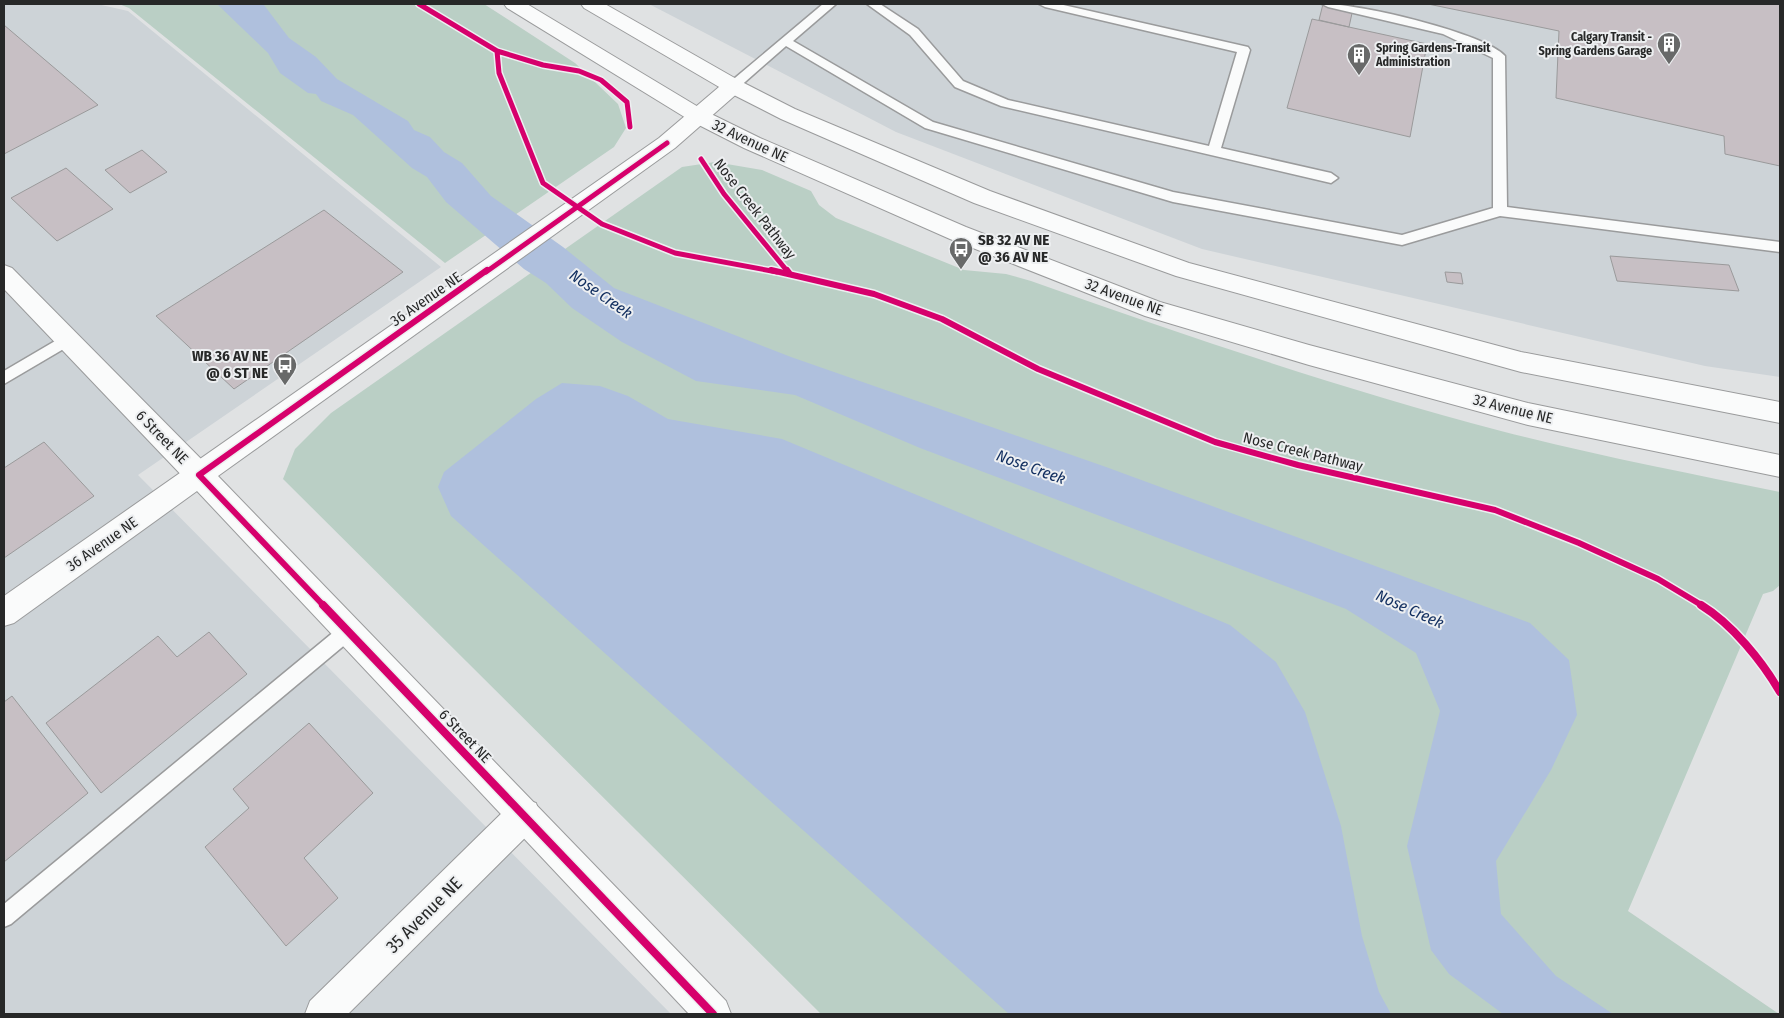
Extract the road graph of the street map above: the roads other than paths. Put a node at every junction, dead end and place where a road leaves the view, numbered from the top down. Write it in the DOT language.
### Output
graph roads {
  1 [pos="514,4"];
  2 [pos="591,4"];
  3 [pos="828,4"];
  4 [pos="873,4"];
  5 [pos="1045,4"];
  6 [pos="1328,4"];
  7 [pos="785,41"];
  8 [pos="733,86"];
  9 [pos="698,116"];
  10 [pos="1214,151"];
  11 [pos="1331,178"];
  12 [pos="1500,211"];
  13 [pos="1780,247"];
  14 [pos="4,274"];
  15 [pos="67,340"];
  16 [pos="4,378"];
  17 [pos="1780,412"];
  18 [pos="1780,466"];
  19 [pos="199,475"];
  20 [pos="4,614"];
  21 [pos="348,632"];
  22 [pos="524,815"];
  23 [pos="4,917"];
  24 [pos="324,1014"];
  25 [pos="713,1014"];
  1 -- 9 [label="main road, 32 Avenue NE"];
  2 -- 8 [label="main road"];
  3 -- 7 [label="lane"];
  4 -- 10 [label="lane"];
  5 -- 10 [label="lane"];
  6 -- 12 [label="lane"];
  7 -- 8 [label="lane"];
  7 -- 12 [label="lane"];
  8 -- 9 [label="main road, 36 Avenue NE"];
  8 -- 17 [label="main road"];
  9 -- 18 [label="main road, 32 Avenue NE"];
  9 -- 19 [label="main road, 36 Avenue NE"];
  10 -- 11 [label="lane"];
  12 -- 13 [label="lane"];
  14 -- 15 [label="main road, 6 Street NE"];
  15 -- 16 [label="lane"];
  15 -- 19 [label="main road, 6 Street NE"];
  19 -- 20 [label="main road, 36 Avenue NE"];
  19 -- 21 [label="main road, 6 Street NE"];
  21 -- 22 [label="main road, 6 Street NE"];
  21 -- 23 [label="lane"];
  22 -- 24 [label="main road, 35 Avenue NE"];
  22 -- 25 [label="main road, 6 Street NE"];
}
